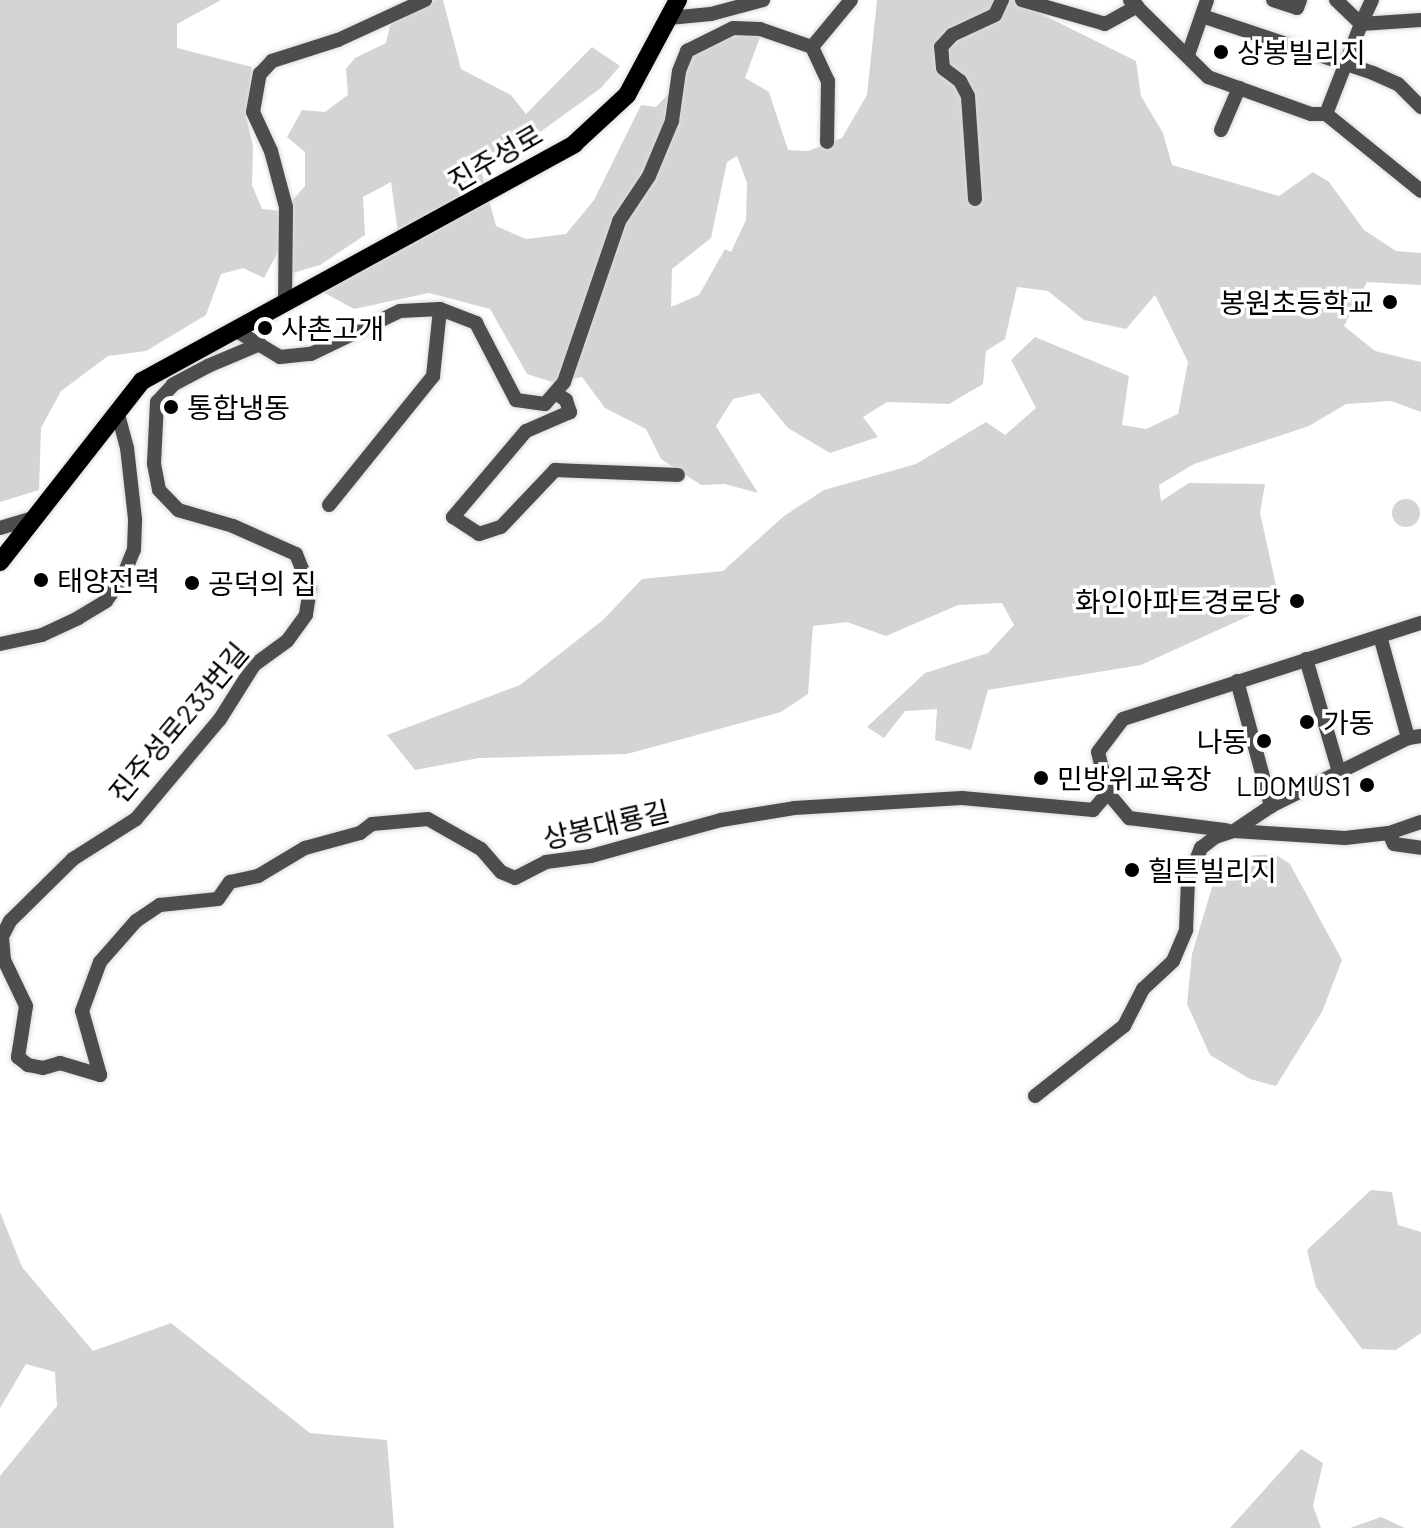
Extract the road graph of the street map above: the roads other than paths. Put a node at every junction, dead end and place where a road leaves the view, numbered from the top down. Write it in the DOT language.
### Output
graph roads {
  1 [pos="425,0"];
  2 [pos="678,0"];
  3 [pos="763,0"];
  4 [pos="851,0"];
  5 [pos="1002,0"];
  6 [pos="1022,0"];
  7 [pos="1207,0"];
  8 [pos="1273,0"];
  9 [pos="1300,0"];
  10 [pos="1336,0"];
  11 [pos="1372,0"];
  12 [pos="1133,3"];
  13 [pos="1202,16"];
  14 [pos="669,18"];
  15 [pos="1421,20"];
  16 [pos="1361,24"];
  17 [pos="812,47"];
  18 [pos="1188,55"];
  19 [pos="1347,65"];
  20 [pos="1239,88"];
  21 [pos="1421,107"];
  22 [pos="1326,114"];
  23 [pos="1221,130"];
  24 [pos="827,142"];
  25 [pos="1421,191"];
  26 [pos="975,199"];
  27 [pos="285,303"];
  28 [pos="440,309"];
  29 [pos="235,330"];
  30 [pos="260,344"];
  31 [pos="557,394"];
  32 [pos="117,411"];
  33 [pos="678,475"];
  34 [pos="329,505"];
  35 [pos="40,516"];
  36 [pos="0,528"];
  37 [pos="0,562"];
  38 [pos="1421,623"];
  39 [pos="1380,636"];
  40 [pos="0,644"];
  41 [pos="1306,659"];
  42 [pos="1237,681"];
  43 [pos="1415,737"];
  44 [pos="1339,772"];
  45 [pos="1108,793"];
  46 [pos="1271,806"];
  47 [pos="1421,822"];
  48 [pos="1234,831"];
  49 [pos="1389,833"];
  50 [pos="1421,848"];
  51 [pos="18,1049"];
  52 [pos="1035,1096"];
  1 -- 27 [label="street"];
  2 -- 14 [label="main road, 진주성로"];
  3 -- 14 [label="street"];
  4 -- 17 [label="street"];
  5 -- 26 [label="street"];
  6 -- 12 [label="street"];
  7 -- 13 [label="street"];
  8 -- 9 [label="street"];
  10 -- 16 [label="street"];
  11 -- 16 [label="street"];
  12 -- 18 [label="street"];
  13 -- 18 [label="street"];
  13 -- 19 [label="street"];
  14 -- 27 [label="main road, 진주성로"];
  15 -- 16 [label="street"];
  16 -- 19 [label="street"];
  17 -- 24 [label="street"];
  17 -- 31 [label="street"];
  18 -- 20 [label="street"];
  19 -- 21 [label="street"];
  19 -- 22 [label="street"];
  20 -- 22 [label="street"];
  20 -- 23 [label="street"];
  22 -- 25 [label="street"];
  27 -- 29 [label="main road, 진주성로"];
  28 -- 30 [label="street"];
  28 -- 31 [label="street"];
  28 -- 34 [label="street"];
  29 -- 30 [label="street"];
  29 -- 32 [label="main road, 진주성로"];
  30 -- 51 [label="street, 진주성로233번길"];
  31 -- 33 [label="street"];
  32 -- 35 [label="main road, 진주성로"];
  32 -- 40 [label="street"];
  35 -- 36 [label="street"];
  35 -- 37 [label="main road, 진주성로"];
  38 -- 39 [label="street"];
  39 -- 41 [label="street"];
  39 -- 43 [label="street"];
  41 -- 42 [label="street"];
  41 -- 44 [label="street"];
  42 -- 45 [label="street"];
  42 -- 46 [label="street"];
  43 -- 44 [label="street"];
  44 -- 46 [label="street"];
  45 -- 48 [label="street"];
  45 -- 51 [label="street, 상봉대룡길"];
  46 -- 48 [label="street"];
  47 -- 49 [label="street"];
  48 -- 49 [label="street"];
  48 -- 52 [label="street"];
  49 -- 50 [label="street"];
}
